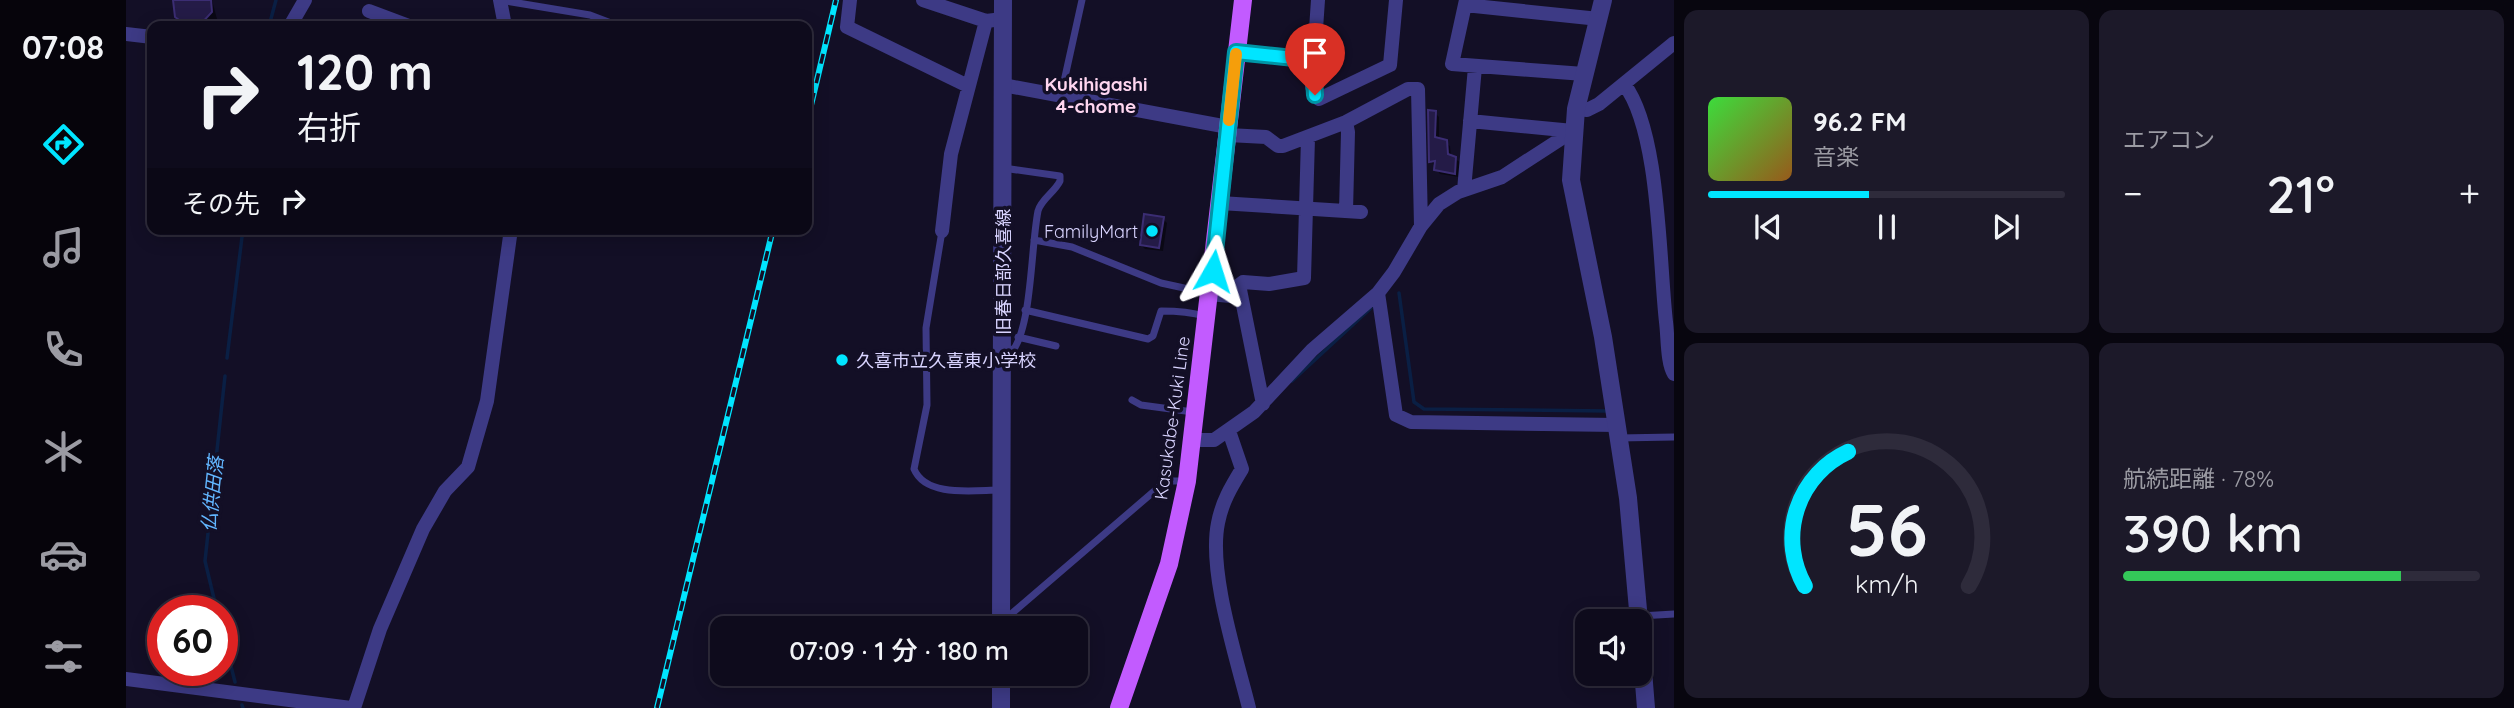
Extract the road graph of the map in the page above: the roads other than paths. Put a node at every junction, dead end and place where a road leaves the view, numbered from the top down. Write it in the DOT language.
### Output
graph roads {
  1 [pos="305,0"];
  2 [pos="499,0"];
  3 [pos="850,0"];
  4 [pos="923,0"];
  5 [pos="1003,0"];
  6 [pos="1082,0"];
  7 [pos="1242,0"];
  8 [pos="1318,0"];
  9 [pos="1396,0"];
  10 [pos="1603,0"];
  11 [pos="1465,3"];
  12 [pos="369,11"];
  13 [pos="1598,19"];
  14 [pos="994,20"];
  15 [pos="293,21"];
  16 [pos="396,21"];
  17 [pos="504,21"];
  18 [pos="606,21"];
  19 [pos="126,34"];
  20 [pos="147,36"];
  21 [pos="1674,43"];
  22 [pos="1236,52"];
  23 [pos="1313,60"];
  24 [pos="1475,67"];
  25 [pos="1584,74"];
  26 [pos="1625,84"];
  27 [pos="1003,85"];
  28 [pos="968,86"];
  29 [pos="1061,95"];
  30 [pos="1576,108"];
  31 [pos="1470,121"];
  32 [pos="1346,122"];
  33 [pos="1228,131"];
  34 [pos="1573,131"];
  35 [pos="1308,138"];
  36 [pos="1003,168"];
  37 [pos="1464,190"];
  38 [pos="1220,203"];
  39 [pos="1306,210"];
  40 [pos="1421,226"];
  41 [pos="942,231"];
  42 [pos="510,235"];
  43 [pos="1034,240"];
  44 [pos="1667,262"];
  45 [pos="1378,293"];
  46 [pos="1210,294"];
  47 [pos="1240,297"];
  48 [pos="1025,310"];
  49 [pos="1208,317"];
  50 [pos="1018,337"];
  51 [pos="1056,346"];
  52 [pos="1003,350"];
  53 [pos="1674,374"];
  54 [pos="1132,400"];
  55 [pos="1263,404"];
  56 [pos="1197,413"];
  57 [pos="1229,430"];
  58 [pos="1618,432"];
  59 [pos="1674,437"];
  60 [pos="1194,440"];
  61 [pos="1187,481"];
  62 [pos="1003,490"];
  63 [pos="1638,609"];
  64 [pos="1674,614"];
  65 [pos="999,616"];
  66 [pos="1011,616"];
  67 [pos="1652,620"];
  68 [pos="126,679"];
  69 [pos="1001,686"];
  70 [pos="1644,686"];
  71 [pos="353,708"];
  72 [pos="1001,708"];
  73 [pos="1119,708"];
  74 [pos="1249,708"];
  75 [pos="1646,708"];
  1 -- 15 [label="street"];
  2 -- 17 [label="street"];
  2 -- 18 [label="lane"];
  3 -- 28 [label="street"];
  4 -- 14 [label="street"];
  5 -- 14 [label="street, 旧春日部久喜線"];
  6 -- 29 [label="lane"];
  7 -- 22 [label="main road, Kasukabe-Kuki Line"];
  8 -- 23 [label="street"];
  9 -- 23 [label="street"];
  10 -- 13 [label="street"];
  11 -- 13 [label="street"];
  11 -- 24 [label="street"];
  12 -- 16 [label="street"];
  13 -- 25 [label="street"];
  14 -- 27 [label="street, 旧春日部久喜線"];
  14 -- 28 [label="street"];
  19 -- 20 [label="street"];
  21 -- 26 [label="street"];
  22 -- 23 [label="street"];
  22 -- 33 [label="main road, Kasukabe-Kuki Line"];
  24 -- 25 [label="street"];
  24 -- 31 [label="street"];
  25 -- 30 [label="street"];
  26 -- 30 [label="street"];
  26 -- 44 [label="street"];
  27 -- 29 [label="street"];
  27 -- 36 [label="street, 旧春日部久喜線"];
  28 -- 41 [label="street"];
  29 -- 33 [label="street"];
  30 -- 34 [label="street"];
  31 -- 34 [label="street"];
  31 -- 37 [label="street"];
  32 -- 35 [label="street"];
  32 -- 39 [label="street"];
  32 -- 40 [label="street"];
  33 -- 35 [label="street"];
  33 -- 38 [label="main road, Kasukabe-Kuki Line"];
  34 -- 37 [label="street"];
  34 -- 58 [label="street"];
  35 -- 39 [label="street"];
  36 -- 43 [label="lane"];
  36 -- 52 [label="street, 旧春日部久喜線"];
  37 -- 40 [label="street"];
  38 -- 39 [label="street"];
  38 -- 46 [label="main road, Kasukabe-Kuki Line"];
  39 -- 47 [label="street"];
  40 -- 45 [label="street"];
  41 -- 62 [label="lane"];
  42 -- 71 [label="street"];
  43 -- 46 [label="lane"];
  43 -- 48 [label="lane"];
  44 -- 53 [label="street"];
  45 -- 55 [label="street"];
  45 -- 58 [label="street"];
  46 -- 47 [label="street"];
  46 -- 49 [label="main road, Kasukabe-Kuki Line"];
  47 -- 55 [label="street"];
  48 -- 49 [label="lane"];
  48 -- 50 [label="lane"];
  49 -- 56 [label="main road, Kasukabe-Kuki Line"];
  50 -- 51 [label="lane"];
  50 -- 52 [label="lane"];
  52 -- 62 [label="street, 旧春日部久喜線"];
  54 -- 56 [label="lane"];
  55 -- 57 [label="street"];
  56 -- 60 [label="main road, Kasukabe-Kuki Line"];
  57 -- 60 [label="street"];
  57 -- 74 [label="street"];
  58 -- 59 [label="lane"];
  58 -- 63 [label="street"];
  60 -- 61 [label="main road, Kasukabe-Kuki Line"];
  61 -- 66 [label="lane"];
  61 -- 73 [label="main road, Kasukabe-Kuki Line"];
  62 -- 65 [label="street, 旧春日部久喜線"];
  64 -- 67 [label="lane"];
  68 -- 71 [label="street"];
  69 -- 72 [label="street"];
  70 -- 75 [label="street"];
}
